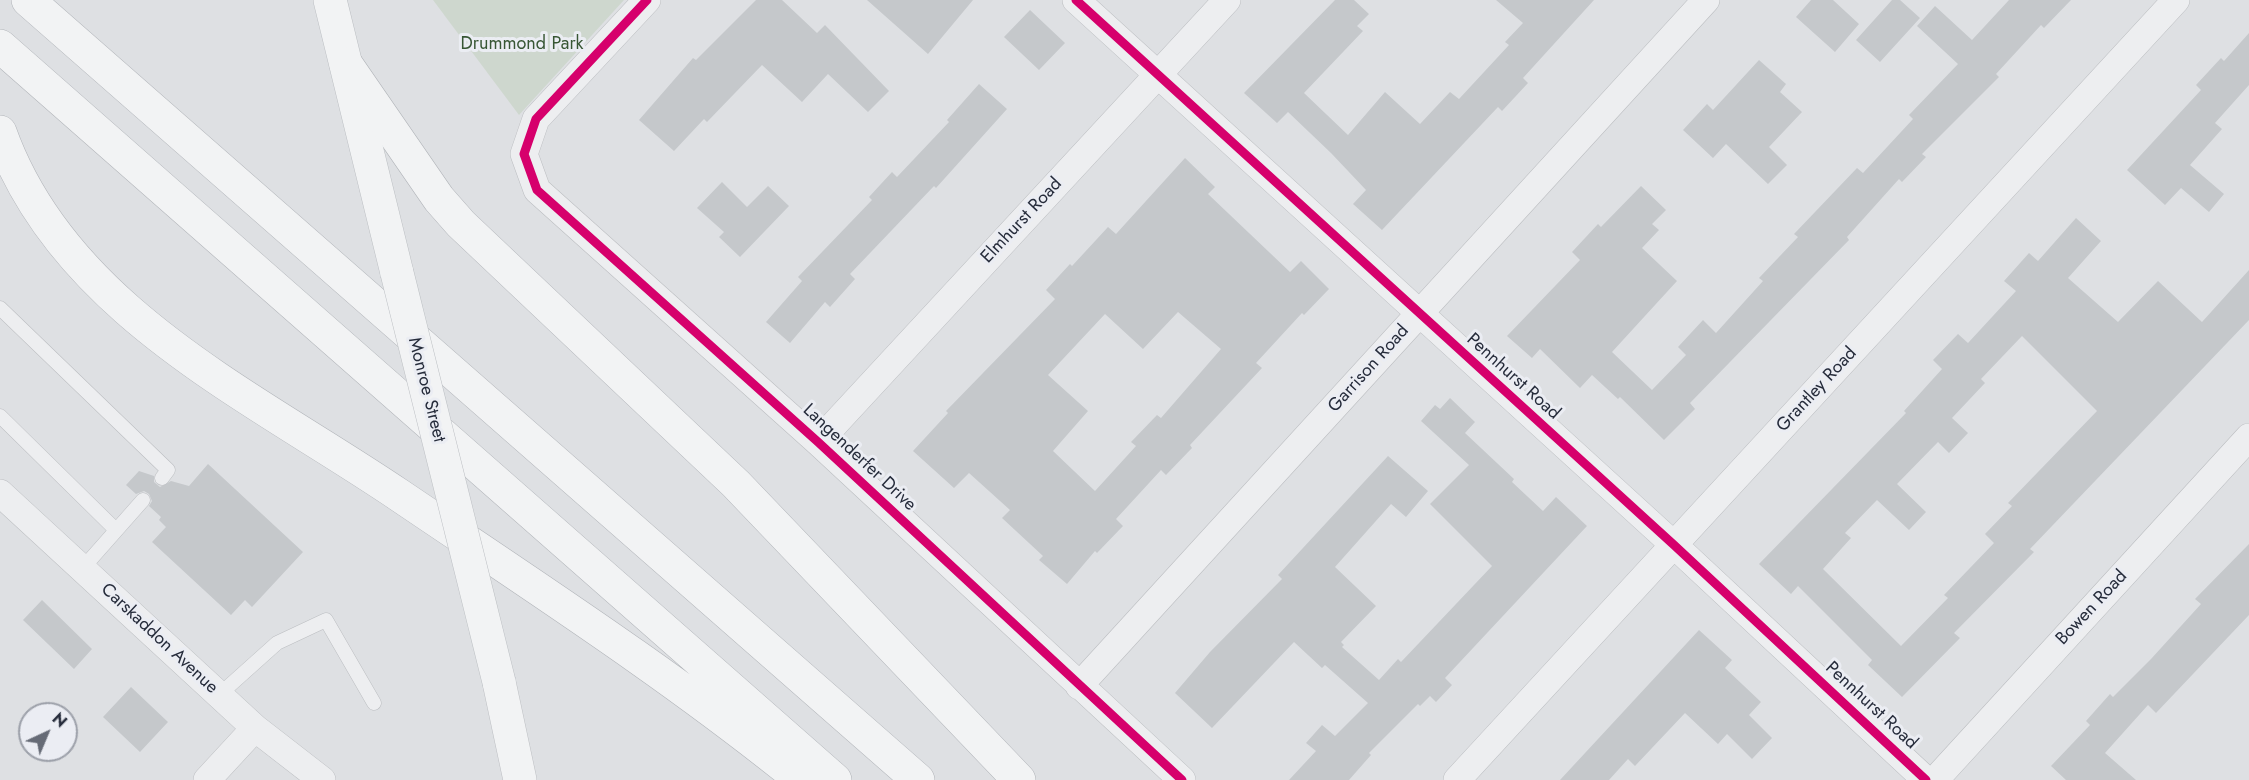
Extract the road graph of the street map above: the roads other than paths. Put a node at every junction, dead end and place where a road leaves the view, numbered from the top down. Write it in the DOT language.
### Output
graph roads {
  1 [pos="28,0"];
  2 [pos="330,0"];
  3 [pos="647,0"];
  4 [pos="1076,0"];
  5 [pos="1227,0"];
  6 [pos="1706,0"];
  7 [pos="2176,0"];
  8 [pos="0,46"];
  9 [pos="346,64"];
  10 [pos="1157,75"];
  11 [pos="2,138"];
  12 [pos="0,308"];
  13 [pos="1419,315"];
  14 [pos="0,416"];
  15 [pos="2249,437"];
  16 [pos="818,442"];
  17 [pos="162,478"];
  18 [pos="0,493"];
  19 [pos="143,500"];
  20 [pos="116,530"];
  21 [pos="1674,545"];
  22 [pos="82,569"];
  23 [pos="1079,686"];
  24 [pos="219,695"];
  25 [pos="375,703"];
  26 [pos="255,728"];
  27 [pos="207,780"];
  28 [pos="322,780"];
  29 [pos="520,780"];
  30 [pos="801,780"];
  31 [pos="835,780"];
  32 [pos="918,780"];
  33 [pos="1019,780"];
  34 [pos="1182,780"];
  35 [pos="1457,780"];
  36 [pos="1926,780"];
  37 [pos="1935,780"];
  1 -- 32 [label="main road"];
  2 -- 9 [label="main road, Monroe Street"];
  3 -- 16 [label="street, Langenderfer Drive"];
  4 -- 10 [label="street, Pennhurst Road"];
  5 -- 10 [label="street, Elmhurst Road"];
  6 -- 13 [label="street, Garrison Road"];
  7 -- 21 [label="street, Grantley Road"];
  8 -- 31 [label="main road"];
  9 -- 29 [label="main road, Monroe Street, bridge"];
  9 -- 33 [label="main road"];
  10 -- 13 [label="street, Pennhurst Road"];
  10 -- 16 [label="street, Elmhurst Road"];
  11 -- 30 [label="main road"];
  12 -- 17 [label="lane"];
  13 -- 21 [label="street, Pennhurst Road"];
  13 -- 23 [label="street, Garrison Road"];
  14 -- 20 [label="lane"];
  15 -- 37 [label="street, Bowen Road"];
  16 -- 23 [label="street, Langenderfer Drive"];
  18 -- 22 [label="street, Carskaddon Avenue"];
  19 -- 20 [label="lane"];
  20 -- 22 [label="lane"];
  21 -- 35 [label="street, Grantley Road"];
  21 -- 36 [label="street, Pennhurst Road"];
  22 -- 24 [label="street, Carskaddon Avenue"];
  23 -- 34 [label="street, Langenderfer Drive"];
  24 -- 25 [label="lane"];
  24 -- 26 [label="street, Carskaddon Avenue"];
  26 -- 27 [label="street"];
  26 -- 28 [label="street, Carskaddon Avenue"];
}
